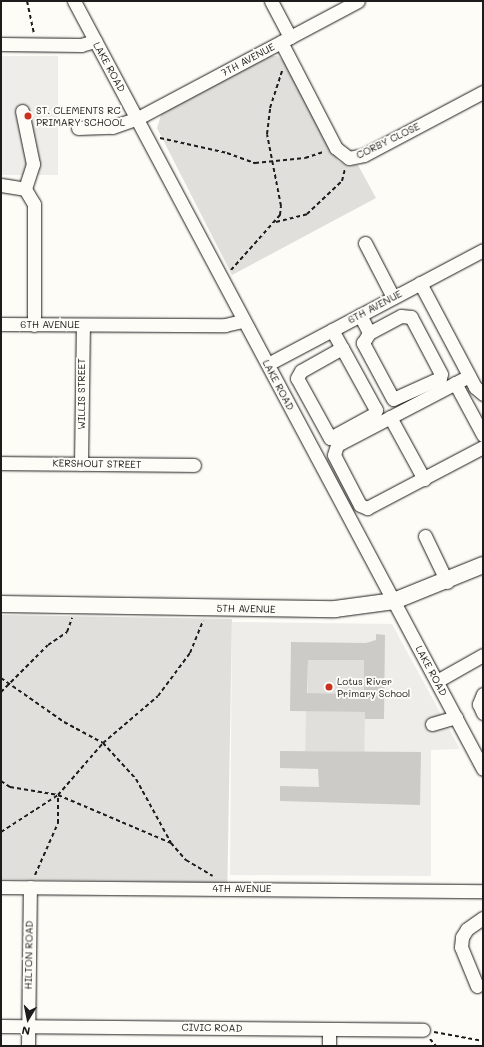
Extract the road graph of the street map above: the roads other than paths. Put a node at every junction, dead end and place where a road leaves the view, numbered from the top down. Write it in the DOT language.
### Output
graph roads {
  1 [pos="74,1"];
  2 [pos="271,1"];
  3 [pos="358,1"];
  4 [pos="285,40"];
  5 [pos="95,41"];
  6 [pos="1,44"];
  7 [pos="483,92"];
  8 [pos="22,111"];
  9 [pos="138,118"];
  10 [pos="78,128"];
  11 [pos="1,185"];
  12 [pos="25,189"];
  13 [pos="366,243"];
  14 [pos="483,250"];
  15 [pos="420,283"];
  16 [pos="393,297"];
  17 [pos="360,315"];
  18 [pos="243,321"];
  19 [pos="1,324"];
  20 [pos="34,325"];
  21 [pos="83,325"];
  22 [pos="332,330"];
  23 [pos="369,333"];
  24 [pos="342,348"];
  25 [pos="268,364"];
  26 [pos="469,376"];
  27 [pos="455,383"];
  28 [pos="483,394"];
  29 [pos="390,417"];
  30 [pos="483,435"];
  31 [pos="483,447"];
  32 [pos="1,463"];
  33 [pos="82,464"];
  34 [pos="194,465"];
  35 [pos="424,479"];
  36 [pos="425,536"];
  37 [pos="483,565"];
  38 [pos="447,582"];
  39 [pos="394,601"];
  40 [pos="1,604"];
  41 [pos="483,655"];
  42 [pos="437,682"];
  43 [pos="483,694"];
  44 [pos="483,713"];
  45 [pos="456,717"];
  46 [pos="432,724"];
  47 [pos="483,768"];
  48 [pos="1,887"];
  49 [pos="30,887"];
  50 [pos="483,891"];
  51 [pos="483,918"];
  52 [pos="477,986"];
  53 [pos="1,1026"];
  54 [pos="28,1026"];
  55 [pos="329,1030"];
  56 [pos="423,1030"];
  57 [pos="28,1046"];
  58 [pos="329,1046"];
  1 -- 5 [label="street, LAKE ROAD"];
  2 -- 4 [label="street, CORBY CLOSE"];
  3 -- 4 [label="street, 7TH AVENUE"];
  4 -- 7 [label="street, CORBY CLOSE"];
  4 -- 9 [label="street, 7TH AVENUE"];
  5 -- 6 [label="street"];
  5 -- 9 [label="street, LAKE ROAD"];
  8 -- 12 [label="street"];
  9 -- 10 [label="street, 7TH AVENUE"];
  9 -- 18 [label="street, LAKE ROAD"];
  11 -- 12 [label="street"];
  12 -- 20 [label="street"];
  13 -- 16 [label="street"];
  14 -- 15 [label="street, 6TH AVENUE"];
  15 -- 16 [label="street, 6TH AVENUE"];
  15 -- 26 [label="street"];
  16 -- 17 [label="street, 6TH AVENUE"];
  17 -- 22 [label="street, 6TH AVENUE"];
  17 -- 23 [label="street"];
  18 -- 21 [label="street, 6TH AVENUE"];
  18 -- 25 [label="street, LAKE ROAD"];
  19 -- 20 [label="street, 6TH AVENUE"];
  20 -- 21 [label="street, 6TH AVENUE"];
  21 -- 33 [label="street, WILLIS STREET"];
  22 -- 24 [label="street"];
  22 -- 25 [label="street, 6TH AVENUE"];
  23 -- 23 [label="street"];
  24 -- 24 [label="street"];
  25 -- 39 [label="street, LAKE ROAD"];
  26 -- 27 [label="street"];
  26 -- 28 [label="street"];
  27 -- 29 [label="street"];
  27 -- 30 [label="street"];
  29 -- 35 [label="street"];
  29 -- 35 [label="street"];
  31 -- 35 [label="street"];
  32 -- 33 [label="street, KERSHOUT STREET"];
  33 -- 34 [label="street, KERSHOUT STREET"];
  36 -- 38 [label="street"];
  37 -- 38 [label="main road, 5TH AVENUE"];
  38 -- 39 [label="main road, 5TH AVENUE"];
  39 -- 40 [label="main road, 5TH AVENUE"];
  39 -- 42 [label="street, LAKE ROAD"];
  41 -- 42 [label="street"];
  42 -- 45 [label="street, LAKE ROAD"];
  43 -- 44 [label="street"];
  45 -- 46 [label="street"];
  45 -- 47 [label="street, LAKE ROAD"];
  48 -- 49 [label="street, 4TH AVENUE"];
  49 -- 50 [label="street, 4TH AVENUE"];
  49 -- 54 [label="street, HILTON ROAD"];
  51 -- 52 [label="street"];
  53 -- 54 [label="street, CIVIC ROAD"];
  54 -- 55 [label="street, CIVIC ROAD"];
  54 -- 57 [label="street, HILTON ROAD"];
  55 -- 56 [label="street, CIVIC ROAD"];
  55 -- 58 [label="street"];
}
